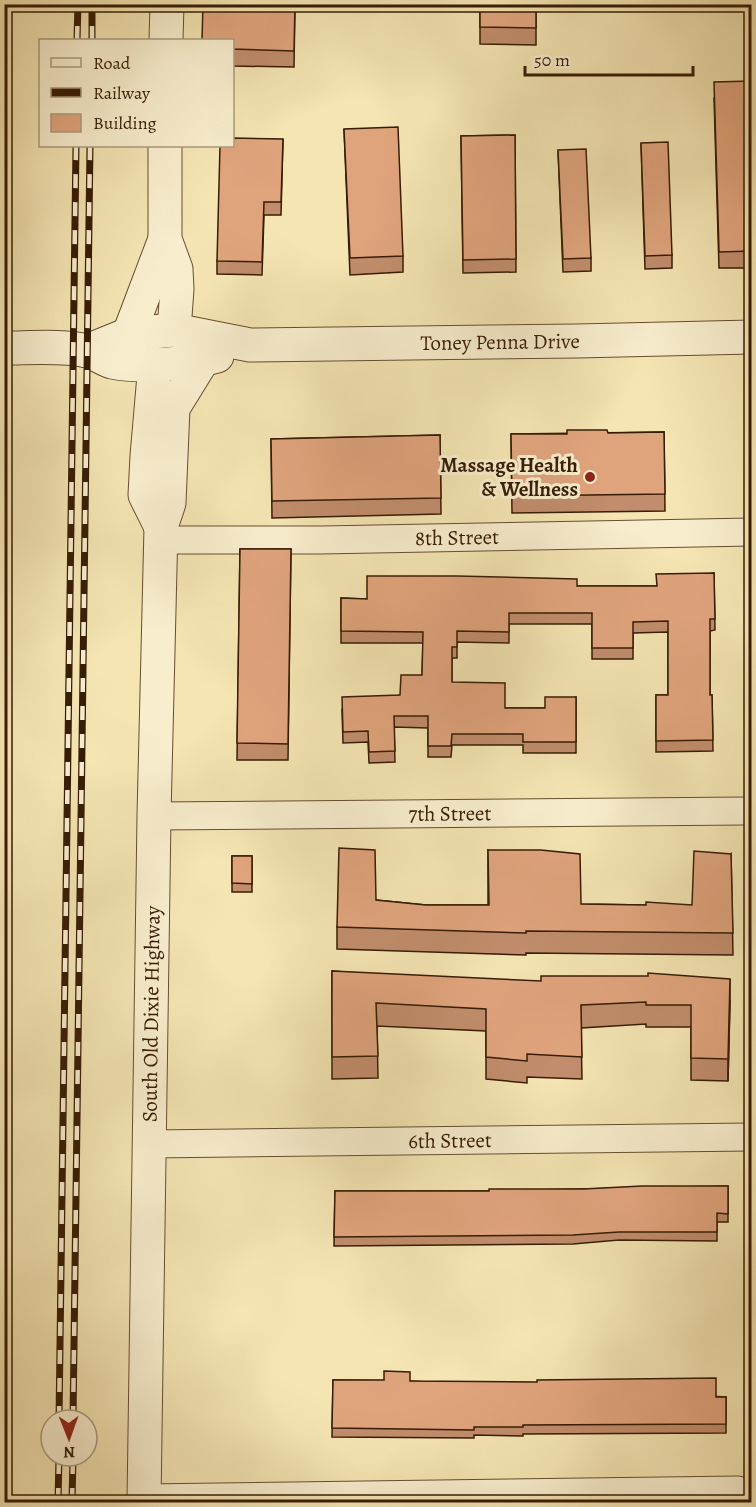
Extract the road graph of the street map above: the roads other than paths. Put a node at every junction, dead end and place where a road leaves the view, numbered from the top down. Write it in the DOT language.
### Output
graph roads {
  1 [pos="167,4"];
  2 [pos="166,39"];
  3 [pos="165,147"];
  4 [pos="165,239"];
  5 [pos="174,330"];
  6 [pos="129,334"];
  7 [pos="752,337"];
  8 [pos="250,345"];
  9 [pos="4,348"];
  10 [pos="87,351"];
  11 [pos="202,361"];
  12 [pos="155,364"];
  13 [pos="752,532"];
  14 [pos="161,534"];
  15 [pos="749,810"];
  16 [pos="154,816"];
  17 [pos="752,1137"];
  18 [pos="150,1144"];
  19 [pos="744,1489"];
  20 [pos="145,1500"];
  1 -- 2 [label="street"];
  3 -- 4 [label="street"];
  4 -- 5 [label="street"];
  4 -- 6 [label="street"];
  5 -- 6 [label="street, Toney Penna Drive"];
  5 -- 8 [label="street, Toney Penna Drive"];
  6 -- 10 [label="street, Toney Penna Drive"];
  7 -- 8 [label="street, Toney Penna Drive"];
  8 -- 11 [label="street, Toney Penna Drive"];
  9 -- 10 [label="street, Toney Penna Drive"];
  10 -- 12 [label="street, Toney Penna Drive"];
  11 -- 12 [label="street, Toney Penna Drive"];
  11 -- 14 [label="street, South Old Dixie Highway"];
  12 -- 14 [label="street, South Old Dixie Highway"];
  13 -- 14 [label="street, 8th Street"];
  14 -- 16 [label="street, South Old Dixie Highway"];
  15 -- 16 [label="street, 7th Street"];
  16 -- 18 [label="street, South Old Dixie Highway"];
  17 -- 18 [label="street, 6th Street"];
  18 -- 20 [label="street, South Old Dixie Highway"];
  19 -- 20 [label="street"];
}
